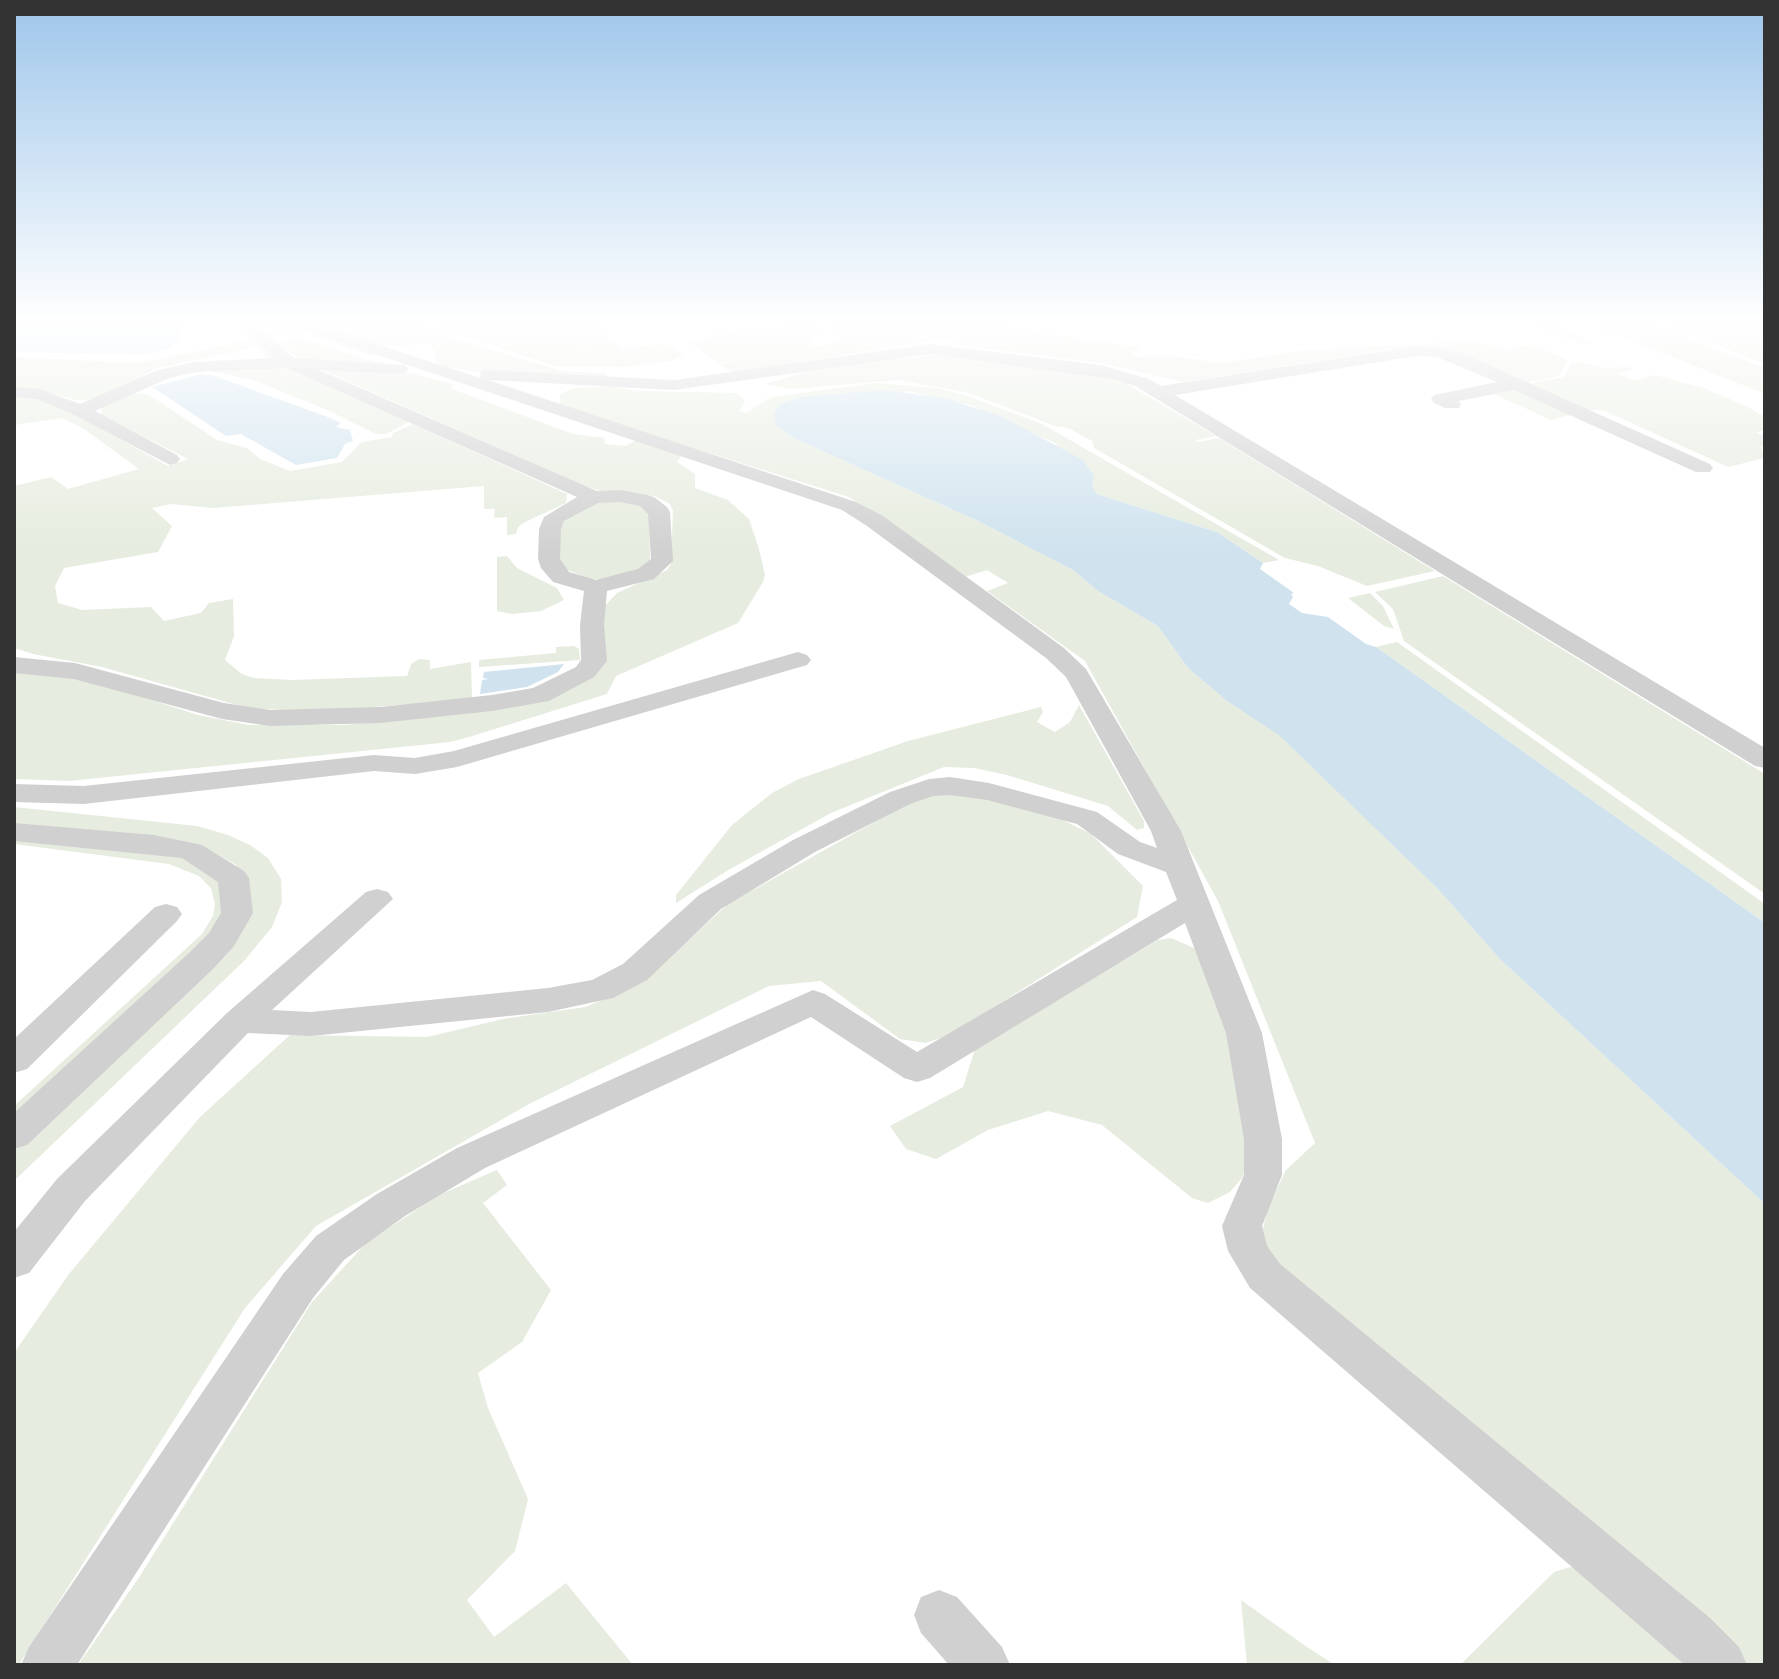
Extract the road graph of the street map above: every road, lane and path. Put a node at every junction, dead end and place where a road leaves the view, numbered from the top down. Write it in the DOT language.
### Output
graph roads {
  1 [pos="48,397"];
  2 [pos="114,397"];
  3 [pos="367,397"];
  4 [pos="518,397"];
  5 [pos="543,397"];
  6 [pos="1166,397"];
  7 [pos="1448,397"];
  8 [pos="1545,397"];
  9 [pos="535,403"];
  10 [pos="1452,404"];
  11 [pos="79,410"];
  12 [pos="170,459"];
  13 [pos="1703,468"];
  14 [pos="594,497"];
  15 [pos="596,587"];
  16 [pos="798,660"];
  17 [pos="14,665"];
  18 [pos="1765,760"];
  19 [pos="14,793"];
  20 [pos="14,832"];
  21 [pos="1179,866"];
  22 [pos="377,899"];
  23 [pos="1193,904"];
  24 [pos="166,914"];
  25 [pos="239,1021"];
  26 [pos="14,1060"];
  27 [pos="14,1135"];
  28 [pos="14,1261"];
  29 [pos="939,1615"];
  30 [pos="47,1665"];
  31 [pos="984,1665"];
  32 [pos="1721,1665"];
  1 -- 11 [label="street"];
  2 -- 11 [label="street"];
  3 -- 14 [label="street"];
  4 -- 9 [label="street"];
  5 -- 9 [label="street"];
  6 -- 18 [label="street"];
  7 -- 10 [label="street"];
  8 -- 13 [label="street"];
  9 -- 21 [label="street"];
  11 -- 12 [label="street"];
  14 -- 15 [label="street"];
  14 -- 15 [label="street"];
  15 -- 17 [label="street"];
  16 -- 19 [label="street"];
  20 -- 27 [label="street"];
  21 -- 23 [label="street"];
  21 -- 25 [label="street"];
  22 -- 25 [label="street"];
  23 -- 30 [label="street"];
  23 -- 32 [label="street"];
  24 -- 26 [label="street"];
  25 -- 28 [label="street"];
  29 -- 31 [label="street"];
}
